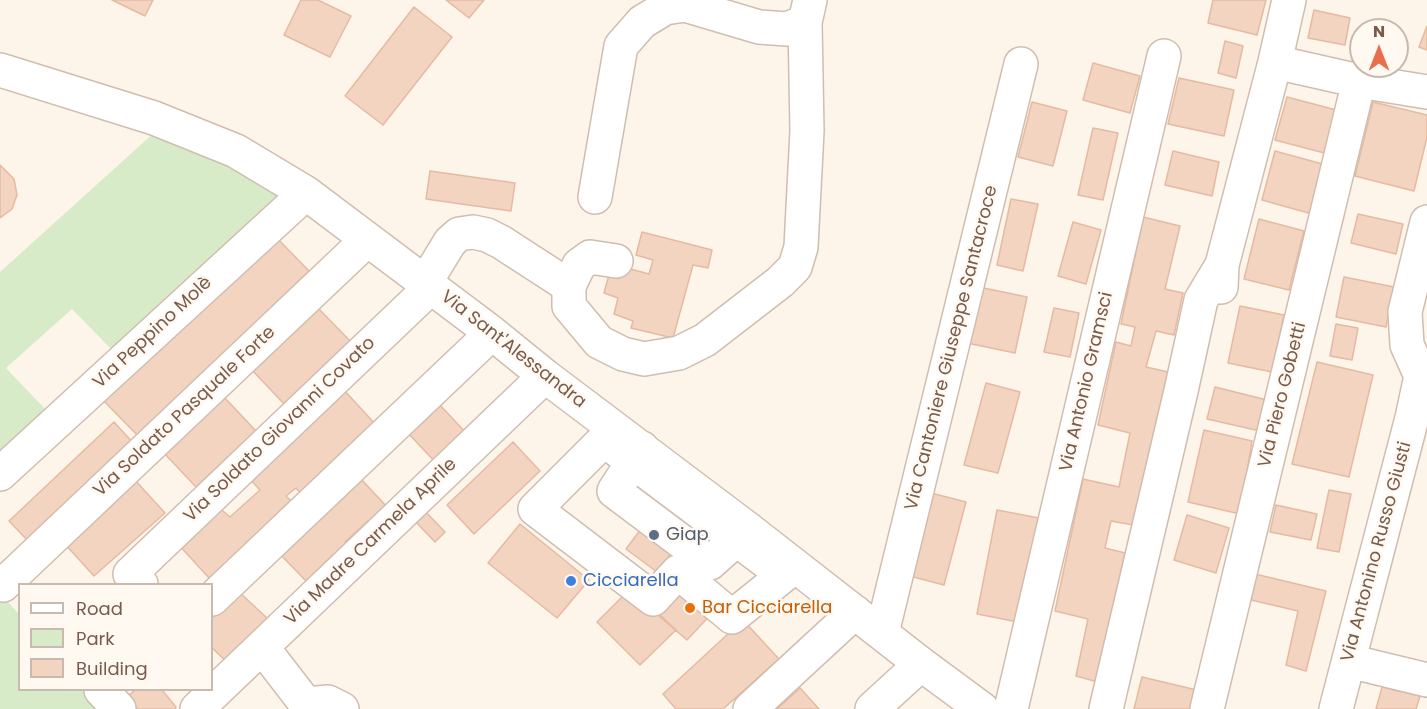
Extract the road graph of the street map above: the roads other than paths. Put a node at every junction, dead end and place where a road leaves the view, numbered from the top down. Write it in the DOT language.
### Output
graph roads {
  1 [pos="1288,0"];
  2 [pos="808,11"];
  3 [pos="1164,56"];
  4 [pos="1275,62"];
  5 [pos="1021,64"];
  6 [pos="0,70"];
  7 [pos="1359,81"];
  8 [pos="1427,92"];
  9 [pos="306,193"];
  10 [pos="595,197"];
  11 [pos="1427,222"];
  12 [pos="367,240"];
  13 [pos="616,261"];
  14 [pos="428,285"];
  15 [pos="569,286"];
  16 [pos="492,333"];
  17 [pos="545,376"];
  18 [pos="1424,378"];
  19 [pos="1420,423"];
  20 [pos="637,455"];
  21 [pos="0,474"];
  22 [pos="742,534"];
  23 [pos="135,579"];
  24 [pos="2,583"];
  25 [pos="213,597"];
  26 [pos="855,612"];
  27 [pos="882,633"];
  28 [pos="262,647"];
  29 [pos="1349,661"];
  30 [pos="921,664"];
  31 [pos="1427,680"];
  32 [pos="197,709"];
  33 [pos="342,709"];
  34 [pos="750,709"];
  35 [pos="872,709"];
  36 [pos="982,709"];
  37 [pos="1011,709"];
  38 [pos="1106,709"];
  39 [pos="1207,709"];
  40 [pos="1336,709"];
  1 -- 4 [label="street"];
  2 -- 10 [label="street"];
  2 -- 15 [label="street"];
  3 -- 37 [label="street, Via Antonio Gramsci"];
  4 -- 7 [label="street"];
  4 -- 38 [label="street"];
  5 -- 27 [label="street, Via Cantoniere Giuseppe Santacroce"];
  6 -- 9 [label="street, Via Sant'Alessandra"];
  7 -- 8 [label="street"];
  7 -- 39 [label="street, Via Piero Gobetti"];
  9 -- 12 [label="street, Via Sant'Alessandra"];
  9 -- 21 [label="street, Via Peppino Molè"];
  11 -- 18 [label="street, Via Antonino Russo Giusti"];
  12 -- 14 [label="street, Via Sant'Alessandra"];
  12 -- 24 [label="street, Via Soldato Pasquale Forte"];
  13 -- 15 [label="street"];
  14 -- 15 [label="street, Via Soldato Giovanni Covato"];
  14 -- 16 [label="street, Via Sant'Alessandra"];
  14 -- 23 [label="street, Via Soldato Giovanni Covato"];
  16 -- 17 [label="street, Via Sant'Alessandra"];
  16 -- 25 [label="street"];
  17 -- 20 [label="street, Via Sant'Alessandra"];
  17 -- 28 [label="street, Via Madre Carmela Aprile"];
  18 -- 19 [label="street, Via Antonino Russo Giusti"];
  19 -- 29 [label="street, Via Antonino Russo Giusti"];
  20 -- 22 [label="street, Via Sant'Alessandra"];
  20 -- 22 [label="street"];
  20 -- 22 [label="street"];
  22 -- 26 [label="street, Via Sant'Alessandra"];
  26 -- 27 [label="street, Via Sant'Alessandra"];
  26 -- 34 [label="street"];
  27 -- 30 [label="street, Via Sant'Alessandra"];
  28 -- 32 [label="street, Via Madre Carmela Aprile"];
  28 -- 33 [label="street"];
  29 -- 31 [label="street"];
  29 -- 40 [label="street, Via Antonino Russo Giusti"];
  30 -- 35 [label="street"];
  30 -- 36 [label="street, Via Sant'Alessandra"];
}
